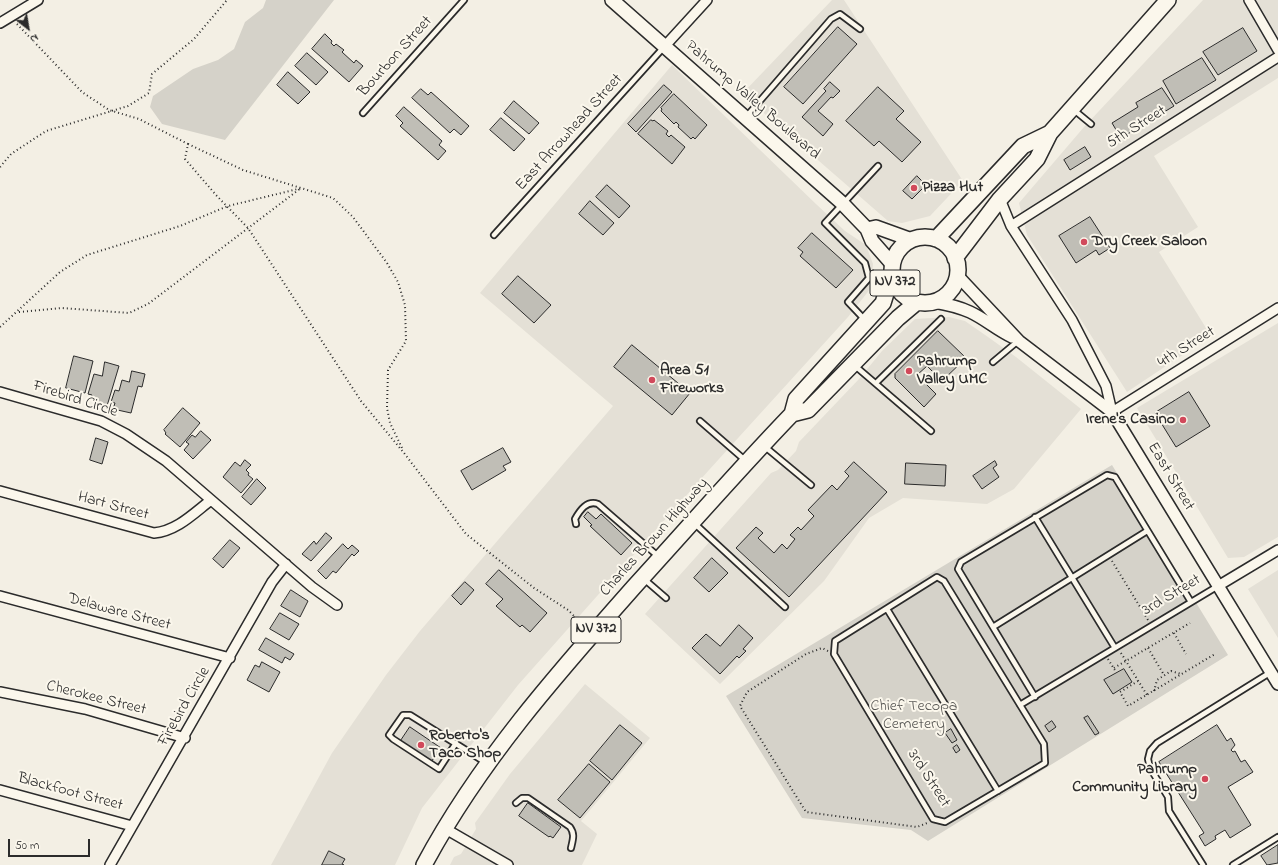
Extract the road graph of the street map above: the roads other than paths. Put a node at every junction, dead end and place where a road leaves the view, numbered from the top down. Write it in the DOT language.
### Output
graph roads {
  1 [pos="38,0"];
  2 [pos="464,0"];
  3 [pos="612,0"];
  4 [pos="707,0"];
  5 [pos="1168,0"];
  6 [pos="1249,0"];
  7 [pos="0,23"];
  8 [pos="860,29"];
  9 [pos="664,47"];
  10 [pos="1278,50"];
  11 [pos="1278,57"];
  12 [pos="1071,108"];
  13 [pos="364,113"];
  14 [pos="745,118"];
  15 [pos="1091,124"];
  16 [pos="1050,133"];
  17 [pos="878,166"];
  18 [pos="1000,199"];
  19 [pos="842,203"];
  20 [pos="1011,226"];
  21 [pos="867,229"];
  22 [pos="494,235"];
  23 [pos="936,239"];
  24 [pos="912,240"];
  25 [pos="955,258"];
  26 [pos="893,270"];
  27 [pos="957,275"];
  28 [pos="917,302"];
  29 [pos="934,302"];
  30 [pos="1278,308"];
  31 [pos="941,319"];
  32 [pos="866,321"];
  33 [pos="1019,341"];
  34 [pos="993,362"];
  35 [pos="853,364"];
  36 [pos="876,383"];
  37 [pos="0,392"];
  38 [pos="1112,412"];
  39 [pos="792,414"];
  40 [pos="700,421"];
  41 [pos="931,431"];
  42 [pos="763,445"];
  43 [pos="747,462"];
  44 [pos="810,484"];
  45 [pos="0,491"];
  46 [pos="211,500"];
  47 [pos="1035,517"];
  48 [pos="692,522"];
  49 [pos="576,524"];
  50 [pos="1147,530"];
  51 [pos="1278,550"];
  52 [pos="660,558"];
  53 [pos="286,564"];
  54 [pos="643,577"];
  55 [pos="1072,578"];
  56 [pos="1218,586"];
  57 [pos="0,596"];
  58 [pos="666,598"];
  59 [pos="1191,602"];
  60 [pos="336,605"];
  61 [pos="785,607"];
  62 [pos="887,609"];
  63 [pos="993,626"];
  64 [pos="1116,648"];
  65 [pos="230,658"];
  66 [pos="1271,672"];
  67 [pos="1278,684"];
  68 [pos="0,692"];
  69 [pos="1035,697"];
  70 [pos="1020,705"];
  71 [pos="185,738"];
  72 [pos="456,743"];
  73 [pos="487,763"];
  74 [pos="0,790"];
  75 [pos="998,791"];
  76 [pos="516,803"];
  77 [pos="132,826"];
  78 [pos="444,828"];
  79 [pos="1278,837"];
  80 [pos="571,848"];
  81 [pos="110,865"];
  82 [pos="424,865"];
  83 [pos="508,865"];
  84 [pos="1203,865"];
  85 [pos="1233,865"];
  1 -- 7 [label="street"];
  2 -- 13 [label="lane, Bourbon Street"];
  3 -- 9 [label="main road, Pahrump Valley Boulevard"];
  4 -- 9 [label="street"];
  5 -- 12 [label="main road"];
  6 -- 10 [label="street"];
  8 -- 14 [label="lane"];
  9 -- 14 [label="main road, Pahrump Valley Boulevard"];
  9 -- 22 [label="lane, East Arrowhead Street"];
  11 -- 20 [label="street, 5th Street"];
  12 -- 15 [label="lane"];
  12 -- 16 [label="main road"];
  14 -- 19 [label="main road, Pahrump Valley Boulevard"];
  16 -- 18 [label="main road"];
  16 -- 23 [label="main road"];
  17 -- 19 [label="lane"];
  18 -- 20 [label="street, East Street"];
  18 -- 25 [label="main road"];
  19 -- 21 [label="main road, Pahrump Valley Boulevard"];
  19 -- 32 [label="lane"];
  20 -- 38 [label="street, East Street"];
  21 -- 24 [label="main road"];
  21 -- 26 [label="main road, Pahrump Valley Boulevard"];
  23 -- 24 [label="main road"];
  23 -- 25 [label="main road"];
  24 -- 26 [label="main road, NV 372"];
  25 -- 27 [label="main road"];
  26 -- 28 [label="main road, NV 372"];
  26 -- 32 [label="main road, Charles Brown Highway / NV 372"];
  27 -- 29 [label="main road, NV 372"];
  27 -- 33 [label="street"];
  28 -- 29 [label="main road, NV 372"];
  28 -- 35 [label="main road, Charles Brown Highway / NV 372"];
  29 -- 33 [label="street"];
  30 -- 38 [label="street, 4th Street"];
  31 -- 36 [label="lane"];
  32 -- 39 [label="main road, Charles Brown Highway / NV 372"];
  33 -- 34 [label="lane"];
  33 -- 38 [label="street"];
  35 -- 36 [label="lane"];
  35 -- 39 [label="main road, Charles Brown Highway / NV 372"];
  36 -- 41 [label="lane"];
  37 -- 46 [label="street, Firebird Circle"];
  38 -- 56 [label="street, East Street"];
  39 -- 42 [label="main road, Charles Brown Highway / NV 372"];
  40 -- 43 [label="lane"];
  42 -- 43 [label="main road, Charles Brown Highway / NV 372"];
  42 -- 44 [label="lane"];
  43 -- 48 [label="main road, Charles Brown Highway / NV 372"];
  45 -- 46 [label="street, Hart Street"];
  46 -- 53 [label="street, Firebird Circle"];
  47 -- 50 [label="lane"];
  47 -- 55 [label="lane"];
  47 -- 63 [label="lane"];
  48 -- 52 [label="main road, Charles Brown Highway / NV 372"];
  48 -- 61 [label="lane"];
  49 -- 52 [label="lane"];
  50 -- 55 [label="lane"];
  50 -- 59 [label="lane"];
  51 -- 56 [label="street, 3rd Street"];
  52 -- 54 [label="main road, Charles Brown Highway / NV 372"];
  53 -- 60 [label="street, Firebird Circle"];
  53 -- 65 [label="street, Firebird Circle"];
  54 -- 58 [label="lane"];
  54 -- 73 [label="main road, Charles Brown Highway / NV 372"];
  55 -- 63 [label="lane"];
  55 -- 64 [label="lane"];
  56 -- 59 [label="lane, 3rd Street"];
  56 -- 66 [label="street, East Street"];
  57 -- 65 [label="street, Delaware Street"];
  59 -- 64 [label="lane, 3rd Street"];
  62 -- 70 [label="lane, 3rd Street"];
  62 -- 75 [label="lane"];
  62 -- 75 [label="lane, 3rd Street"];
  63 -- 69 [label="lane"];
  64 -- 69 [label="lane, 3rd Street"];
  65 -- 71 [label="street, Firebird Circle"];
  66 -- 67 [label="street, East Street"];
  66 -- 84 [label="lane"];
  68 -- 71 [label="street, Cherokee Street"];
  69 -- 70 [label="lane, 3rd Street"];
  70 -- 75 [label="lane, 3rd Street"];
  71 -- 77 [label="street, Firebird Circle"];
  72 -- 72 [label="lane"];
  72 -- 73 [label="lane"];
  73 -- 78 [label="main road, Charles Brown Highway / NV 372"];
  74 -- 77 [label="street, Blackfoot Street"];
  76 -- 80 [label="lane"];
  77 -- 81 [label="street, Firebird Circle"];
  78 -- 82 [label="main road, Charles Brown Highway / NV 372"];
  78 -- 83 [label="street"];
  79 -- 85 [label="lane"];
}
